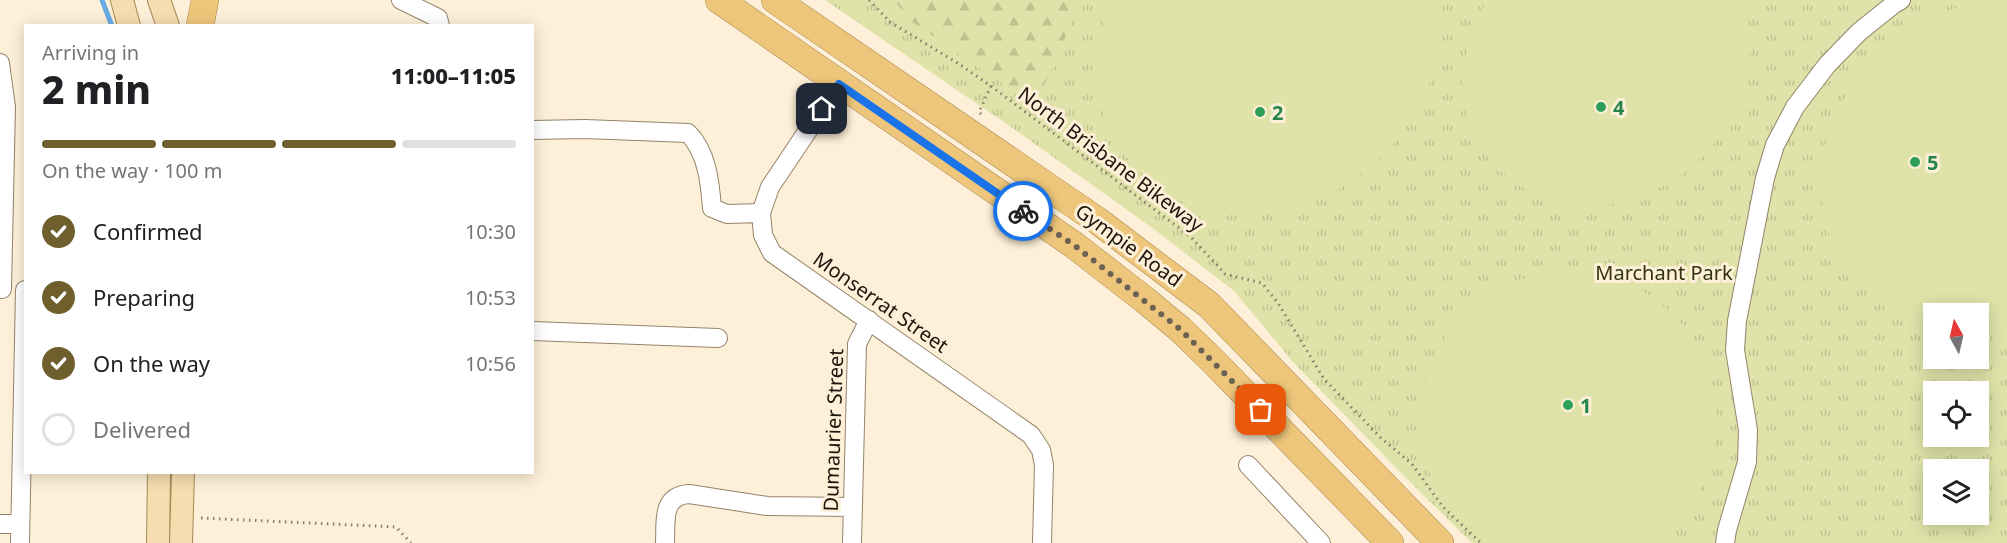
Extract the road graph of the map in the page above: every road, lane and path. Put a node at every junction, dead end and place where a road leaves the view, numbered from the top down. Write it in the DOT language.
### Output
graph roads {
  1 [pos="122,0"];
  2 [pos="159,0"];
  3 [pos="205,0"];
  4 [pos="401,0"];
  5 [pos="719,0"];
  6 [pos="775,0"];
  7 [pos="869,0"];
  8 [pos="1901,0"];
  9 [pos="425,5"];
  10 [pos="128,24"];
  11 [pos="167,24"];
  12 [pos="200,24"];
  13 [pos="440,24"];
  14 [pos="0,63"];
  15 [pos="839,84"];
  16 [pos="991,86"];
  17 [pos="985,117"];
  18 [pos="534,130"];
  19 [pos="761,213"];
  20 [pos="1,289"];
  21 [pos="24,290"];
  22 [pos="869,320"];
  23 [pos="534,331"];
  24 [pos="24,337"];
  25 [pos="718,338"];
  26 [pos="1248,465"];
  27 [pos="159,474"];
  28 [pos="183,474"];
  29 [pos="853,507"];
  30 [pos="182,518"];
  31 [pos="0,524"];
  32 [pos="20,524"];
  33 [pos="20,543"];
  34 [pos="158,543"];
  35 [pos="181,543"];
  36 [pos="411,543"];
  37 [pos="665,543"];
  38 [pos="852,543"];
  39 [pos="1042,543"];
  40 [pos="1321,543"];
  41 [pos="1390,543"];
  42 [pos="1440,543"];
  43 [pos="1481,543"];
  44 [pos="1725,543"];
  1 -- 10 [label="main road"];
  2 -- 11 [label="main road"];
  3 -- 12 [label="highway"];
  4 -- 9 [label="street"];
  5 -- 15 [label="highway, Gympie Road"];
  6 -- 42 [label="highway, Gympie Road"];
  7 -- 16 [label="path, North Brisbane Bikeway"];
  8 -- 44 [label="street"];
  9 -- 13 [label="street"];
  14 -- 20 [label="street"];
  15 -- 19 [label="street"];
  15 -- 41 [label="highway, Gympie Road"];
  16 -- 17 [label="path"];
  16 -- 43 [label="path, North Brisbane Bikeway"];
  18 -- 19 [label="street"];
  19 -- 22 [label="street, Monserrat Street"];
  20 -- 21 [label="street"];
  22 -- 29 [label="street, Dumaurier Street"];
  22 -- 39 [label="street, Monserrat Street"];
  23 -- 25 [label="street"];
  24 -- 32 [label="street"];
  26 -- 40 [label="street"];
  27 -- 34 [label="main road"];
  28 -- 30 [label="main road"];
  29 -- 37 [label="street"];
  29 -- 38 [label="street, Dumaurier Street"];
  30 -- 35 [label="main road"];
  30 -- 36 [label="path"];
  31 -- 32 [label="street"];
  32 -- 33 [label="street"];
}
